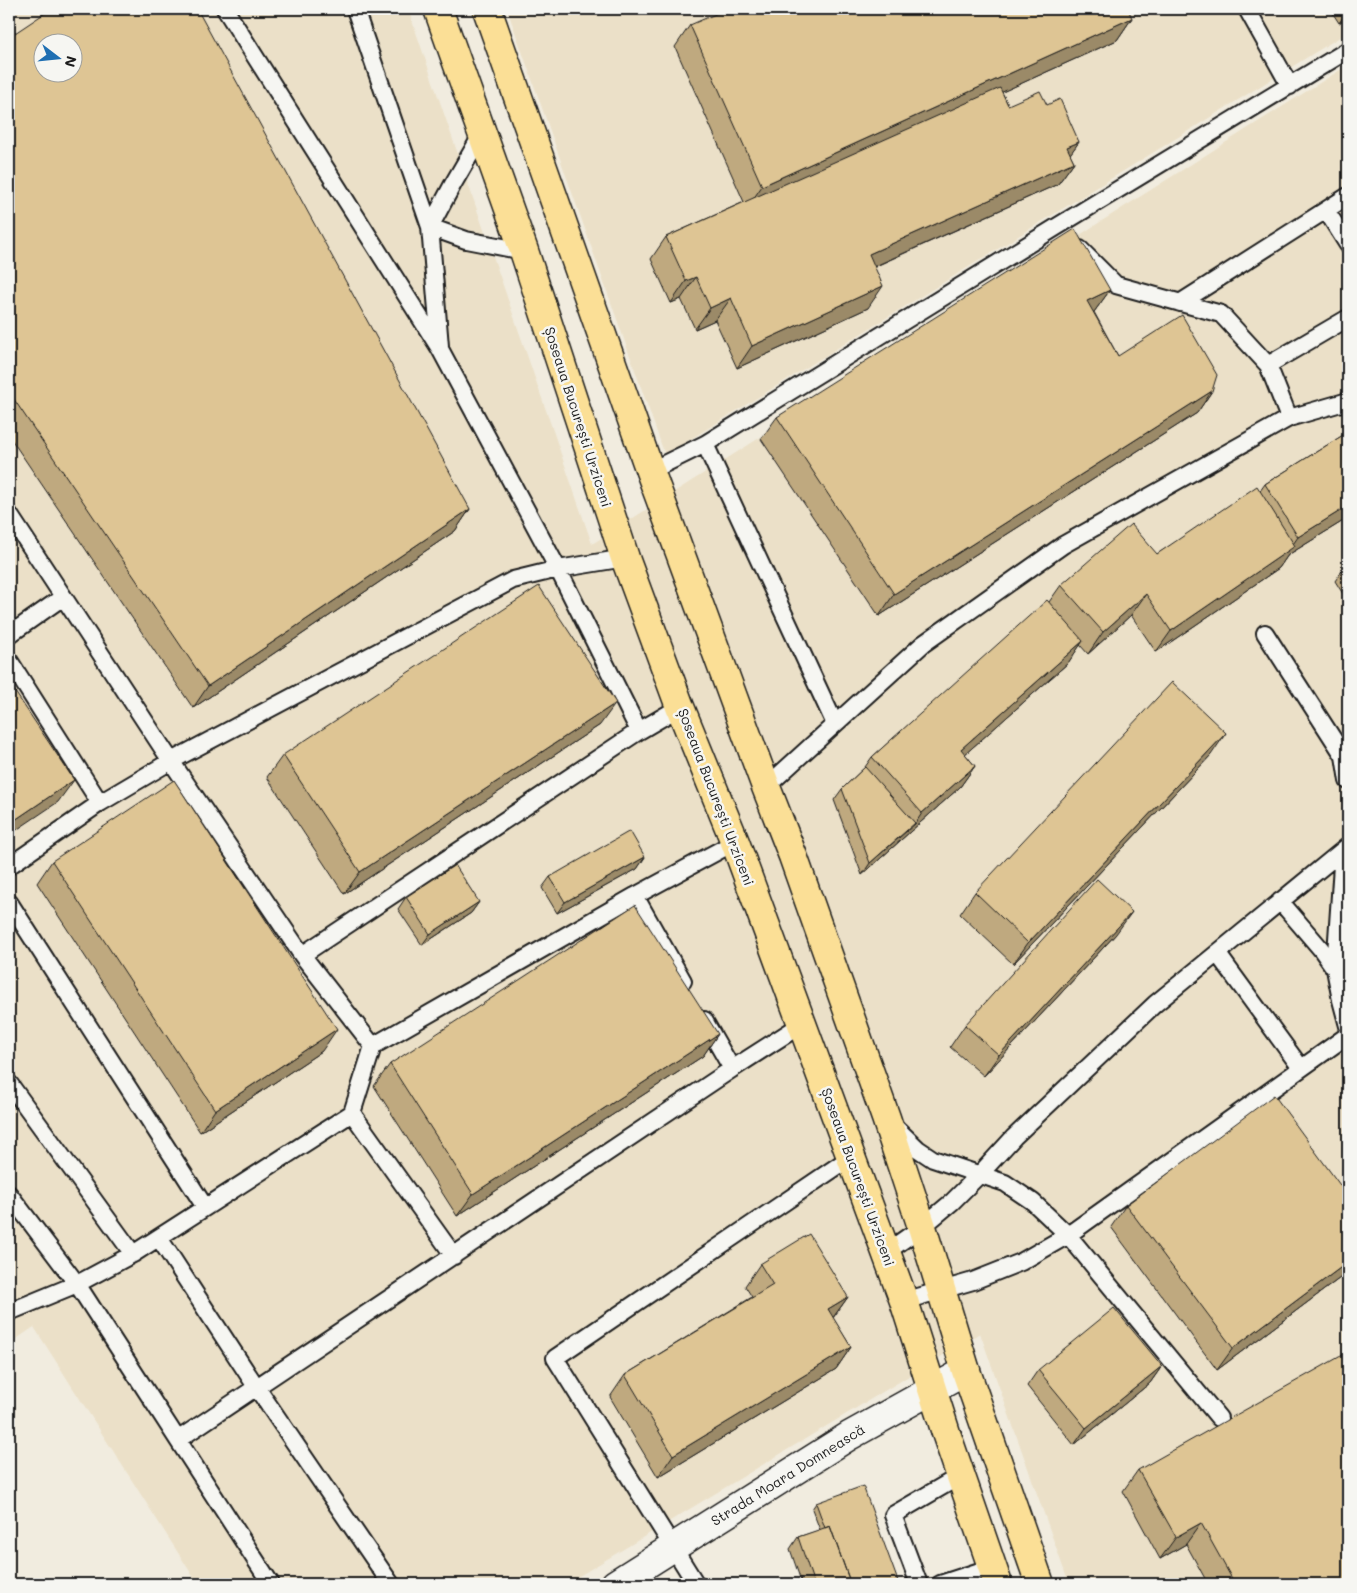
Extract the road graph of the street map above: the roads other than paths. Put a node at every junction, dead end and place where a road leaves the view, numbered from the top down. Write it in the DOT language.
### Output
graph roads {
  1 [pos="225,9"];
  2 [pos="355,9"];
  3 [pos="438,9"];
  4 [pos="487,9"];
  5 [pos="1247,9"];
  6 [pos="1348,50"];
  7 [pos="1290,86"];
  8 [pos="482,134"];
  9 [pos="1348,196"];
  10 [pos="1326,210"];
  11 [pos="1058,226"];
  12 [pos="430,227"];
  13 [pos="1348,245"];
  14 [pos="524,251"];
  15 [pos="1180,303"];
  16 [pos="1348,318"];
  17 [pos="440,349"];
  18 [pos="1268,365"];
  19 [pos="1348,401"];
  20 [pos="1289,418"];
  21 [pos="705,444"];
  22 [pos="650,471"];
  23 [pos="9,514"];
  24 [pos="625,558"];
  25 [pos="558,569"];
  26 [pos="63,597"];
  27 [pos="1265,633"];
  28 [pos="9,635"];
  29 [pos="9,660"];
  30 [pos="680,707"];
  31 [pos="835,724"];
  32 [pos="639,731"];
  33 [pos="170,761"];
  34 [pos="1348,781"];
  35 [pos="766,787"];
  36 [pos="100,803"];
  37 [pos="735,842"];
  38 [pos="1346,848"];
  39 [pos="9,866"];
  40 [pos="635,896"];
  41 [pos="1280,901"];
  42 [pos="9,902"];
  43 [pos="1217,953"];
  44 [pos="302,955"];
  45 [pos="1335,969"];
  46 [pos="688,991"];
  47 [pos="697,1008"];
  48 [pos="802,1024"];
  49 [pos="1348,1026"];
  50 [pos="1348,1035"];
  51 [pos="373,1046"];
  52 [pos="1301,1068"];
  53 [pos="732,1069"];
  54 [pos="9,1084"];
  55 [pos="352,1113"];
  56 [pos="886,1118"];
  57 [pos="851,1156"];
  58 [pos="980,1174"];
  59 [pos="9,1194"];
  60 [pos="205,1207"];
  61 [pos="922,1227"];
  62 [pos="1068,1235"];
  63 [pos="159,1238"];
  64 [pos="885,1253"];
  65 [pos="132,1254"];
  66 [pos="454,1256"];
  67 [pos="77,1284"];
  68 [pos="942,1290"];
  69 [pos="904,1301"];
  70 [pos="9,1312"];
  71 [pos="966,1371"];
  72 [pos="257,1388"];
  73 [pos="933,1390"];
  74 [pos="1219,1418"];
  75 [pos="179,1439"];
  76 [pos="960,1476"];
  77 [pos="672,1547"];
  78 [pos="995,1576"];
  79 [pos="271,1584"];
  80 [pos="391,1584"];
  81 [pos="615,1584"];
  82 [pos="696,1584"];
  83 [pos="919,1584"];
  84 [pos="940,1584"];
  85 [pos="1040,1584"];
  1 -- 17 [label="lane"];
  2 -- 12 [label="lane"];
  3 -- 8 [label="highway, Șoseaua București Urziceni"];
  4 -- 22 [label="highway"];
  5 -- 7 [label="lane"];
  6 -- 7 [label="lane"];
  7 -- 11 [label="lane"];
  8 -- 12 [label="lane"];
  8 -- 14 [label="highway, Șoseaua București Urziceni"];
  9 -- 10 [label="lane"];
  10 -- 13 [label="lane"];
  10 -- 15 [label="lane"];
  11 -- 15 [label="lane"];
  11 -- 21 [label="lane"];
  12 -- 14 [label="lane"];
  12 -- 17 [label="lane"];
  14 -- 24 [label="highway, Șoseaua București Urziceni"];
  15 -- 18 [label="lane"];
  16 -- 18 [label="lane"];
  17 -- 25 [label="lane"];
  18 -- 20 [label="lane"];
  19 -- 20 [label="lane"];
  20 -- 31 [label="lane"];
  21 -- 22 [label="lane"];
  21 -- 31 [label="lane"];
  22 -- 35 [label="highway"];
  23 -- 26 [label="lane"];
  24 -- 25 [label="lane"];
  24 -- 30 [label="highway, Șoseaua București Urziceni"];
  25 -- 32 [label="lane"];
  25 -- 33 [label="lane"];
  26 -- 28 [label="lane"];
  26 -- 33 [label="lane"];
  27 -- 34 [label="lane"];
  29 -- 36 [label="lane"];
  30 -- 32 [label="lane"];
  30 -- 37 [label="highway, Șoseaua București Urziceni"];
  31 -- 35 [label="lane"];
  32 -- 44 [label="lane"];
  33 -- 36 [label="lane"];
  33 -- 44 [label="lane"];
  35 -- 56 [label="highway"];
  36 -- 39 [label="lane"];
  37 -- 40 [label="lane"];
  37 -- 48 [label="highway, Șoseaua București Urziceni"];
  38 -- 41 [label="lane"];
  38 -- 45 [label="lane"];
  40 -- 46 [label="lane"];
  40 -- 51 [label="lane"];
  41 -- 43 [label="lane"];
  41 -- 45 [label="lane"];
  42 -- 60 [label="lane"];
  43 -- 52 [label="lane"];
  43 -- 58 [label="lane"];
  44 -- 51 [label="lane"];
  45 -- 49 [label="lane"];
  47 -- 53 [label="lane"];
  48 -- 53 [label="lane"];
  48 -- 57 [label="highway, Șoseaua București Urziceni"];
  50 -- 52 [label="lane"];
  51 -- 55 [label="lane"];
  52 -- 62 [label="lane"];
  53 -- 66 [label="lane"];
  54 -- 65 [label="lane"];
  55 -- 60 [label="lane"];
  55 -- 66 [label="lane"];
  56 -- 58 [label="lane"];
  56 -- 61 [label="highway"];
  57 -- 64 [label="highway, Șoseaua București Urziceni"];
  57 -- 77 [label="lane"];
  58 -- 61 [label="lane"];
  58 -- 62 [label="lane"];
  59 -- 67 [label="lane"];
  60 -- 63 [label="lane"];
  61 -- 64 [label="lane"];
  61 -- 68 [label="highway"];
  62 -- 68 [label="lane"];
  62 -- 74 [label="lane"];
  63 -- 65 [label="lane"];
  63 -- 72 [label="lane"];
  64 -- 69 [label="highway, Șoseaua București Urziceni"];
  65 -- 67 [label="lane"];
  66 -- 72 [label="lane"];
  67 -- 70 [label="lane"];
  67 -- 75 [label="lane"];
  68 -- 69 [label="lane"];
  68 -- 71 [label="highway"];
  69 -- 73 [label="highway, Șoseaua București Urziceni"];
  71 -- 73 [label="street, Strada Moara Domnească"];
  71 -- 85 [label="highway"];
  72 -- 75 [label="lane"];
  72 -- 80 [label="lane"];
  73 -- 76 [label="highway, Șoseaua București Urziceni"];
  73 -- 77 [label="street, Strada Moara Domnească"];
  75 -- 79 [label="lane"];
  76 -- 78 [label="highway, Șoseaua București Urziceni"];
  76 -- 83 [label="lane"];
  77 -- 81 [label="street, Strada Moara Domnească"];
  77 -- 82 [label="lane"];
  78 -- 84 [label="lane"];
}
